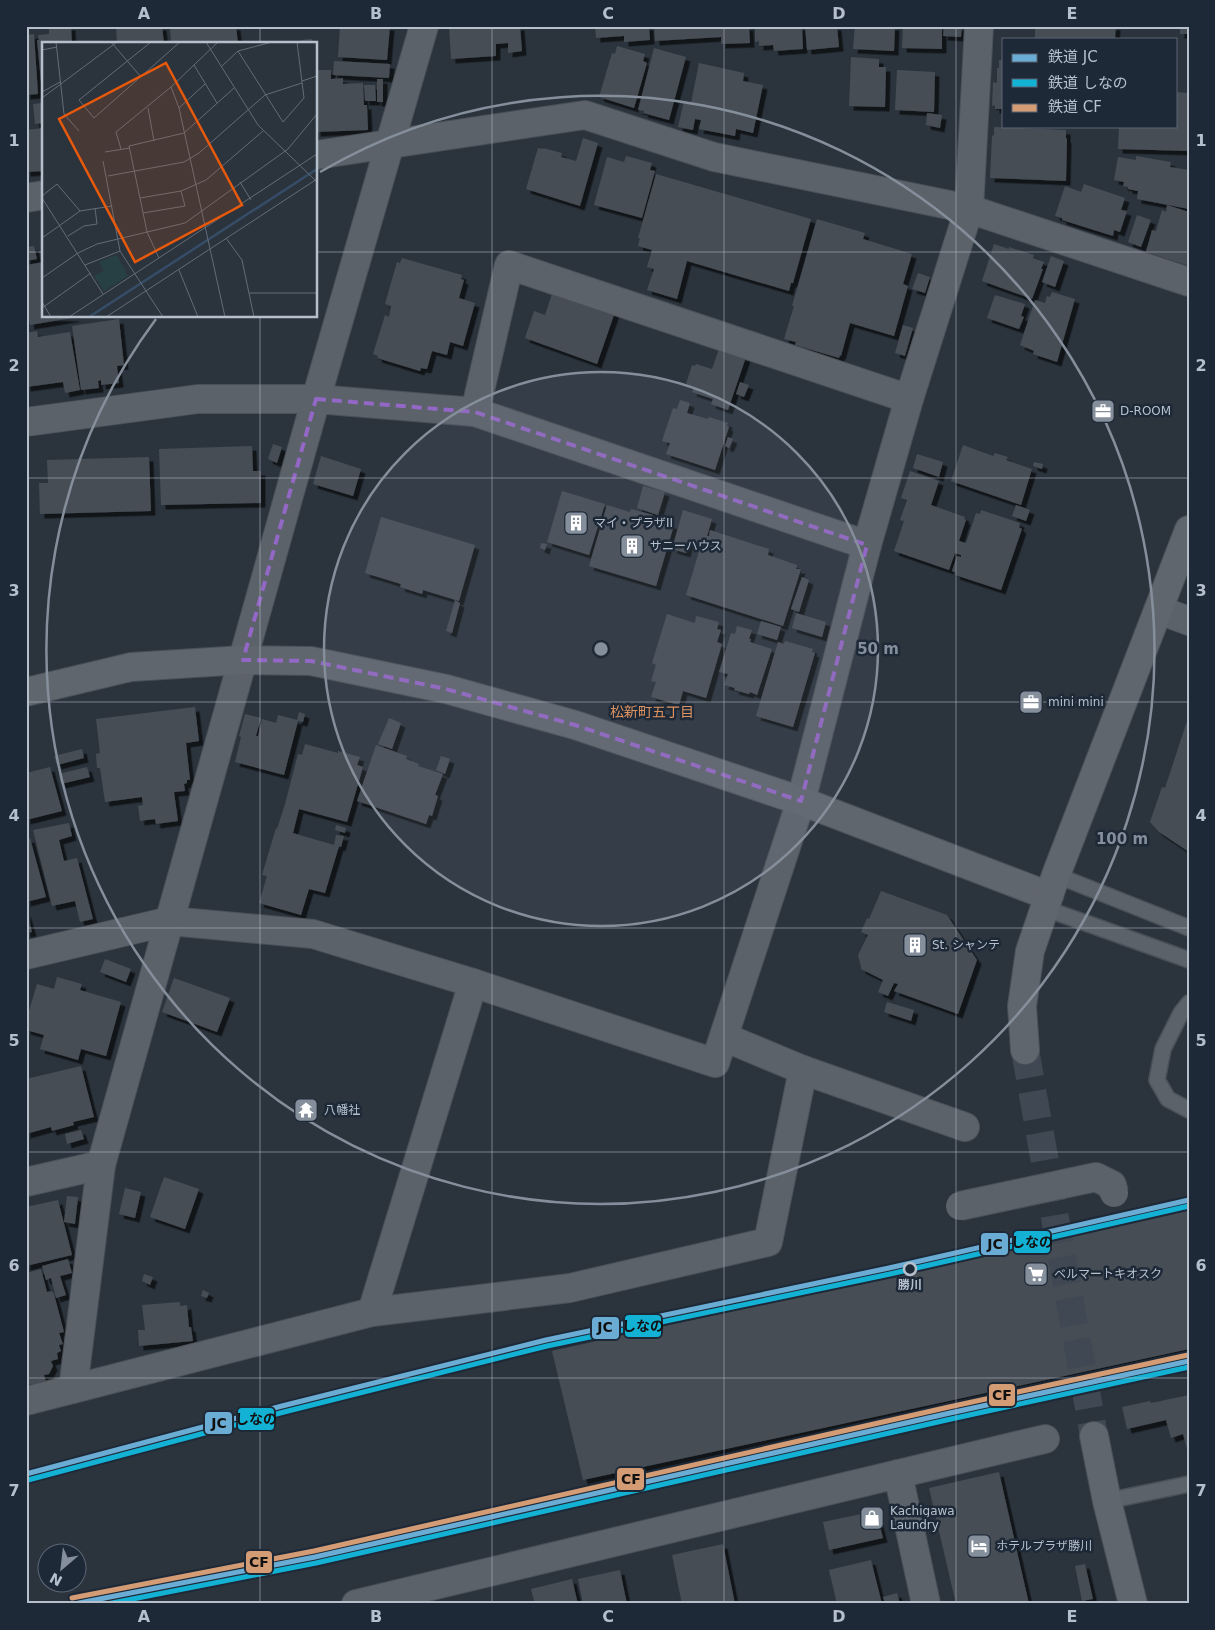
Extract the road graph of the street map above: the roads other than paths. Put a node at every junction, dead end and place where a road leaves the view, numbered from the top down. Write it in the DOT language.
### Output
graph roads {
  1 [pos="424,26"];
  2 [pos="978,26"];
  3 [pos="389,144"];
  4 [pos="318,154"];
  5 [pos="42,196"];
  6 [pos="26,198"];
  7 [pos="969,209"];
  8 [pos="1189,282"];
  9 [pos="316,399"];
  10 [pos="909,399"];
  11 [pos="475,412"];
  12 [pos="26,422"];
  13 [pos="1189,530"];
  14 [pos="867,545"];
  15 [pos="1159,610"];
  16 [pos="1189,621"];
  17 [pos="243,660"];
  18 [pos="26,692"];
  19 [pos="801,801"];
  20 [pos="1050,893"];
  21 [pos="170,921"];
  22 [pos="1189,928"];
  23 [pos="26,955"];
  24 [pos="1189,960"];
  25 [pos="473,983"];
  26 [pos="1189,1003"];
  27 [pos="724,1036"];
  28 [pos="1025,1050"];
  29 [pos="804,1070"];
  30 [pos="1189,1110"];
  31 [pos="965,1127"];
  32 [pos="101,1165"];
  33 [pos="26,1182"];
  34 [pos="1114,1193"];
  35 [pos="960,1206"];
  36 [pos="372,1312"];
  37 [pos="73,1389"];
  38 [pos="26,1401"];
  39 [pos="1094,1436"];
  40 [pos="1046,1439"];
  41 [pos="898,1474"];
  42 [pos="1189,1484"];
  43 [pos="1107,1501"];
  44 [pos="356,1604"];
  45 [pos="926,1604"];
  46 [pos="1133,1604"];
  1 -- 3 [label="street"];
  2 -- 7 [label="street"];
  3 -- 4 [label="street"];
  3 -- 7 [label="street"];
  3 -- 9 [label="street"];
  5 -- 6 [label="street"];
  7 -- 8 [label="street"];
  7 -- 10 [label="street"];
  9 -- 11 [label="street"];
  9 -- 12 [label="street"];
  9 -- 17 [label="street"];
  10 -- 11 [label="street"];
  10 -- 14 [label="street"];
  11 -- 14 [label="street"];
  13 -- 15 [label="street"];
  14 -- 19 [label="street"];
  15 -- 16 [label="street"];
  15 -- 20 [label="street"];
  17 -- 18 [label="street"];
  17 -- 19 [label="street"];
  17 -- 21 [label="street"];
  19 -- 20 [label="street"];
  19 -- 27 [label="street"];
  20 -- 22 [label="lane"];
  20 -- 24 [label="lane"];
  20 -- 28 [label="street"];
  21 -- 23 [label="street"];
  21 -- 25 [label="street"];
  21 -- 32 [label="street"];
  25 -- 27 [label="street"];
  25 -- 36 [label="street"];
  26 -- 30 [label="lane"];
  27 -- 29 [label="street"];
  29 -- 31 [label="street"];
  29 -- 36 [label="street"];
  32 -- 33 [label="street"];
  32 -- 37 [label="street"];
  34 -- 35 [label="street, bridge"];
  36 -- 37 [label="street"];
  37 -- 38 [label="street"];
  39 -- 43 [label="street"];
  40 -- 41 [label="street"];
  41 -- 44 [label="street"];
  41 -- 45 [label="street"];
  42 -- 43 [label="lane"];
  43 -- 46 [label="street"];
}
